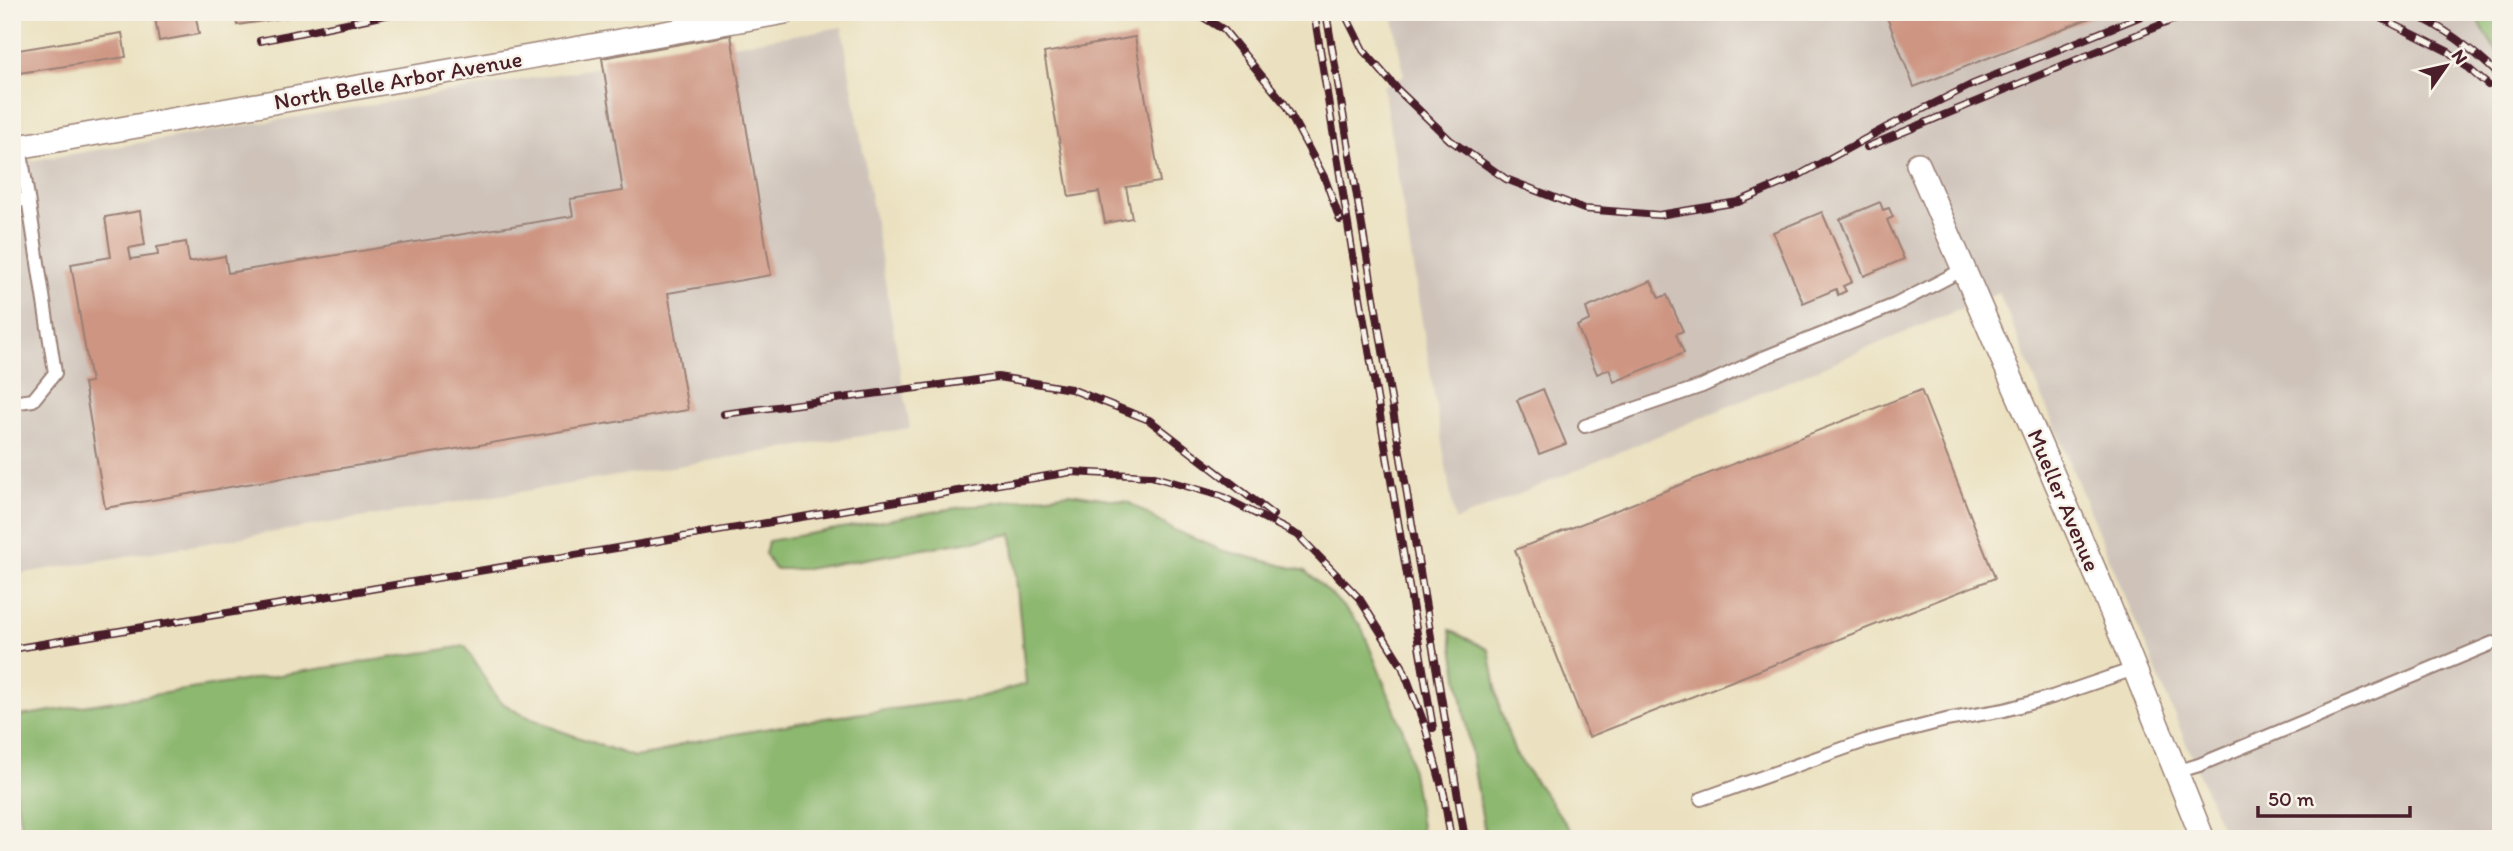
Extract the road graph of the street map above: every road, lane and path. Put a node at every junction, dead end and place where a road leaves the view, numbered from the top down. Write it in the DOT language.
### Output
graph roads {
  1 [pos="785,12"];
  2 [pos="16,147"];
  3 [pos="1918,164"];
  4 [pos="28,199"];
  5 [pos="12,202"];
  6 [pos="1964,269"];
  7 [pos="12,403"];
  8 [pos="1585,426"];
  9 [pos="2493,643"];
  10 [pos="2134,669"];
  11 [pos="2176,772"];
  12 [pos="1701,799"];
  13 [pos="2203,839"];
  1 -- 2 [label="street, North Belle Arbor Avenue"];
  2 -- 4 [label="lane"];
  3 -- 6 [label="street, Mueller Avenue"];
  4 -- 5 [label="lane"];
  4 -- 7 [label="lane"];
  6 -- 8 [label="lane"];
  6 -- 10 [label="street, Mueller Avenue"];
  9 -- 11 [label="lane"];
  10 -- 11 [label="street, Mueller Avenue"];
  10 -- 12 [label="lane"];
  11 -- 13 [label="street, Mueller Avenue"];
}
